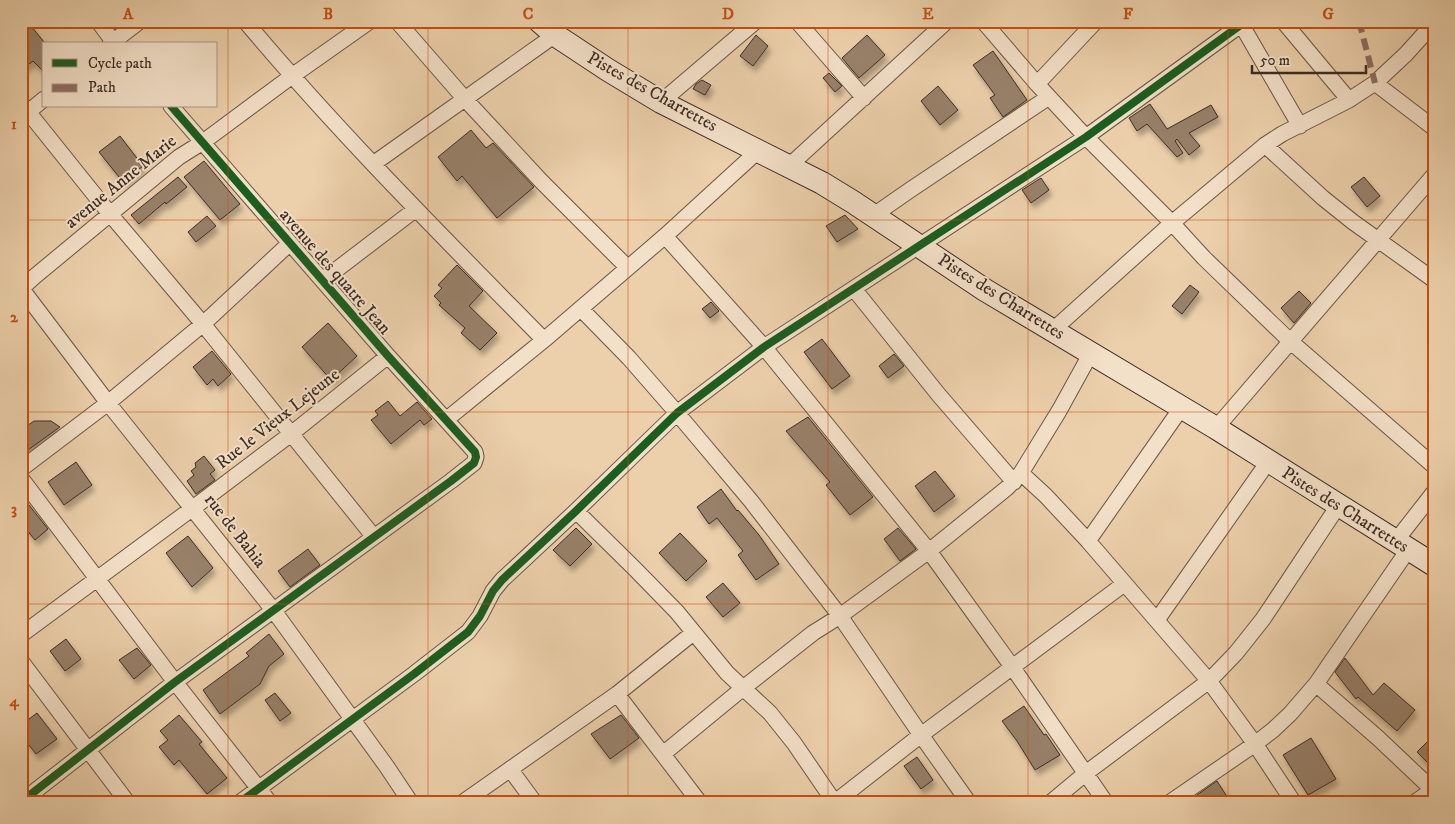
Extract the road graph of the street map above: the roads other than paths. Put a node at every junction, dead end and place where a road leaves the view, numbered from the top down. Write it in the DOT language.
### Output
graph roads {
  1 [pos="98,21"];
  2 [pos="140,21"];
  3 [pos="245,21"];
  4 [pos="370,21"];
  5 [pos="397,21"];
  6 [pos="756,21"];
  7 [pos="796,21"];
  8 [pos="947,21"];
  9 [pos="983,21"];
  10 [pos="1096,21"];
  11 [pos="1283,21"];
  12 [pos="1244,23"];
  13 [pos="1434,23"];
  14 [pos="547,28"];
  15 [pos="112,42"];
  16 [pos="114,42"];
  17 [pos="292,76"];
  18 [pos="1375,83"];
  19 [pos="1037,84"];
  20 [pos="464,98"];
  21 [pos="864,98"];
  22 [pos="1049,98"];
  23 [pos="42,100"];
  24 [pos="1349,100"];
  25 [pos="662,102"];
  26 [pos="173,108"];
  27 [pos="24,111"];
  28 [pos="1300,126"];
  29 [pos="1434,128"];
  30 [pos="1086,137"];
  31 [pos="202,142"];
  32 [pos="1265,145"];
  33 [pos="759,150"];
  34 [pos="373,164"];
  35 [pos="790,166"];
  36 [pos="1434,175"];
  37 [pos="416,209"];
  38 [pos="110,214"];
  39 [pos="874,215"];
  40 [pos="1172,223"];
  41 [pos="665,236"];
  42 [pos="1378,240"];
  43 [pos="290,244"];
  44 [pos="921,246"];
  45 [pos="628,268"];
  46 [pos="323,280"];
  47 [pos="1434,280"];
  48 [pos="21,289"];
  49 [pos="854,289"];
  50 [pos="581,309"];
  51 [pos="203,324"];
  52 [pos="1053,330"];
  53 [pos="544,340"];
  54 [pos="1290,341"];
  55 [pos="764,347"];
  56 [pos="1091,353"];
  57 [pos="388,356"];
  58 [pos="108,402"];
  59 [pos="1182,407"];
  60 [pos="678,413"];
  61 [pos="447,419"];
  62 [pos="1216,428"];
  63 [pos="291,434"];
  64 [pos="1268,462"];
  65 [pos="1434,466"];
  66 [pos="21,469"];
  67 [pos="21,478"];
  68 [pos="1017,478"];
  69 [pos="1434,492"];
  70 [pos="1338,506"];
  71 [pos="193,508"];
  72 [pos="576,511"];
  73 [pos="374,537"];
  74 [pos="1088,541"];
  75 [pos="1402,546"];
  76 [pos="929,551"];
  77 [pos="1434,566"];
  78 [pos="97,578"];
  79 [pos="1124,584"];
  80 [pos="274,611"];
  81 [pos="840,616"];
  82 [pos="1157,620"];
  83 [pos="693,633"];
  84 [pos="21,635"];
  85 [pos="21,662"];
  86 [pos="1013,668"];
  87 [pos="1208,681"];
  88 [pos="175,682"];
  89 [pos="1316,684"];
  90 [pos="742,689"];
  91 [pos="617,694"];
  92 [pos="352,719"];
  93 [pos="921,735"];
  94 [pos="1255,744"];
  95 [pos="88,750"];
  96 [pos="663,754"];
  97 [pos="510,769"];
  98 [pos="1086,774"];
  99 [pos="259,787"];
  100 [pos="1433,789"];
  101 [pos="21,802"];
  102 [pos="835,802"];
  103 [pos="128,803"];
  104 [pos="239,803"];
  105 [pos="270,803"];
  106 [pos="411,803"];
  107 [pos="462,803"];
  108 [pos="535,803"];
  109 [pos="700,803"];
  110 [pos="969,803"];
  111 [pos="1050,803"];
  112 [pos="1106,803"];
  113 [pos="1169,803"];
  114 [pos="1294,803"];
  115 [pos="1414,803"];
  1 -- 15 [label="street"];
  2 -- 16 [label="street"];
  3 -- 17 [label="street"];
  4 -- 17 [label="street, avenue Anne Marie"];
  5 -- 20 [label="street"];
  6 -- 25 [label="street"];
  7 -- 21 [label="street"];
  8 -- 21 [label="street"];
  9 -- 19 [label="street"];
  10 -- 19 [label="street"];
  11 -- 24 [label="street"];
  12 -- 28 [label="street"];
  12 -- 30 [label="street"];
  13 -- 18 [label="street"];
  14 -- 20 [label="street"];
  14 -- 25 [label="main road, Pistes des Charrettes"];
  17 -- 31 [label="street, avenue Anne Marie"];
  17 -- 34 [label="street"];
  18 -- 24 [label="street"];
  18 -- 29 [label="street"];
  19 -- 22 [label="street"];
  20 -- 34 [label="street"];
  20 -- 45 [label="street"];
  21 -- 35 [label="street"];
  22 -- 30 [label="street"];
  22 -- 39 [label="street"];
  23 -- 27 [label="street"];
  24 -- 28 [label="street"];
  25 -- 33 [label="main road, Pistes des Charrettes"];
  26 -- 31 [label="street, avenue des quatre Jean"];
  27 -- 38 [label="street"];
  28 -- 32 [label="street"];
  30 -- 40 [label="street"];
  30 -- 44 [label="street"];
  31 -- 38 [label="street, avenue Anne Marie"];
  31 -- 43 [label="street, avenue des quatre Jean"];
  32 -- 40 [label="street"];
  32 -- 42 [label="street"];
  33 -- 35 [label="main road, Pistes des Charrettes"];
  33 -- 41 [label="street"];
  34 -- 37 [label="street"];
  35 -- 39 [label="main road, Pistes des Charrettes"];
  36 -- 42 [label="street"];
  37 -- 46 [label="street"];
  37 -- 53 [label="street"];
  38 -- 48 [label="street, avenue Anne Marie"];
  38 -- 51 [label="street"];
  39 -- 44 [label="main road, Pistes des Charrettes"];
  40 -- 52 [label="street"];
  40 -- 54 [label="street"];
  41 -- 45 [label="street"];
  41 -- 55 [label="street"];
  42 -- 47 [label="street"];
  42 -- 54 [label="street"];
  43 -- 46 [label="street, avenue des quatre Jean"];
  43 -- 51 [label="street"];
  44 -- 49 [label="street"];
  44 -- 52 [label="main road, Pistes des Charrettes"];
  45 -- 50 [label="street"];
  46 -- 57 [label="street, avenue des quatre Jean"];
  48 -- 58 [label="street, rue de Bahia"];
  49 -- 55 [label="street"];
  49 -- 68 [label="street"];
  50 -- 53 [label="street"];
  50 -- 60 [label="street"];
  51 -- 58 [label="street"];
  51 -- 63 [label="street"];
  52 -- 56 [label="main road, Pistes des Charrettes"];
  53 -- 61 [label="street"];
  54 -- 62 [label="street"];
  54 -- 65 [label="street"];
  55 -- 60 [label="street"];
  55 -- 76 [label="street"];
  56 -- 59 [label="main road, Pistes des Charrettes"];
  56 -- 68 [label="street"];
  57 -- 61 [label="street, avenue des quatre Jean"];
  57 -- 63 [label="street, Rue le Vieux Lejeune"];
  58 -- 66 [label="street"];
  58 -- 71 [label="street, rue de Bahia"];
  59 -- 62 [label="main road, Pistes des Charrettes"];
  59 -- 74 [label="street"];
  60 -- 72 [label="street"];
  60 -- 81 [label="street"];
  61 -- 73 [label="street, avenue des quatre Jean"];
  62 -- 64 [label="main road, Pistes des Charrettes"];
  63 -- 71 [label="street, Rue le Vieux Lejeune"];
  63 -- 73 [label="street"];
  64 -- 70 [label="main road, Pistes des Charrettes"];
  64 -- 82 [label="street"];
  67 -- 78 [label="street"];
  68 -- 74 [label="street"];
  68 -- 76 [label="street"];
  69 -- 75 [label="street"];
  70 -- 75 [label="main road, Pistes des Charrettes"];
  70 -- 87 [label="street"];
  71 -- 78 [label="street, Rue le Vieux Lejeune"];
  71 -- 80 [label="street, rue de Bahia"];
  72 -- 83 [label="street"];
  72 -- 92 [label="street"];
  73 -- 80 [label="street"];
  74 -- 79 [label="street"];
  75 -- 77 [label="main road, Pistes des Charrettes"];
  75 -- 89 [label="street"];
  76 -- 81 [label="street"];
  76 -- 86 [label="street"];
  78 -- 84 [label="street, Rue le Vieux Lejeune"];
  78 -- 88 [label="street"];
  79 -- 82 [label="street"];
  79 -- 86 [label="street"];
  80 -- 88 [label="street"];
  80 -- 92 [label="street, rue de Bahia"];
  81 -- 90 [label="street"];
  81 -- 93 [label="street"];
  82 -- 87 [label="street"];
  83 -- 90 [label="street"];
  83 -- 91 [label="street"];
  85 -- 95 [label="street"];
  86 -- 93 [label="street"];
  86 -- 98 [label="street"];
  87 -- 94 [label="street"];
  87 -- 98 [label="street"];
  88 -- 95 [label="street"];
  88 -- 99 [label="street"];
  89 -- 94 [label="street"];
  89 -- 100 [label="street"];
  90 -- 96 [label="street"];
  90 -- 102 [label="street"];
  91 -- 96 [label="street"];
  91 -- 97 [label="street"];
  92 -- 99 [label="street"];
  92 -- 106 [label="street, rue de Bahia"];
  93 -- 102 [label="street"];
  93 -- 110 [label="street"];
  94 -- 113 [label="street"];
  94 -- 114 [label="street"];
  95 -- 101 [label="street"];
  95 -- 103 [label="street"];
  96 -- 109 [label="street"];
  97 -- 107 [label="street"];
  97 -- 108 [label="street"];
  98 -- 111 [label="street"];
  98 -- 112 [label="street"];
  99 -- 104 [label="street"];
  99 -- 105 [label="street"];
  100 -- 115 [label="street"];
}
